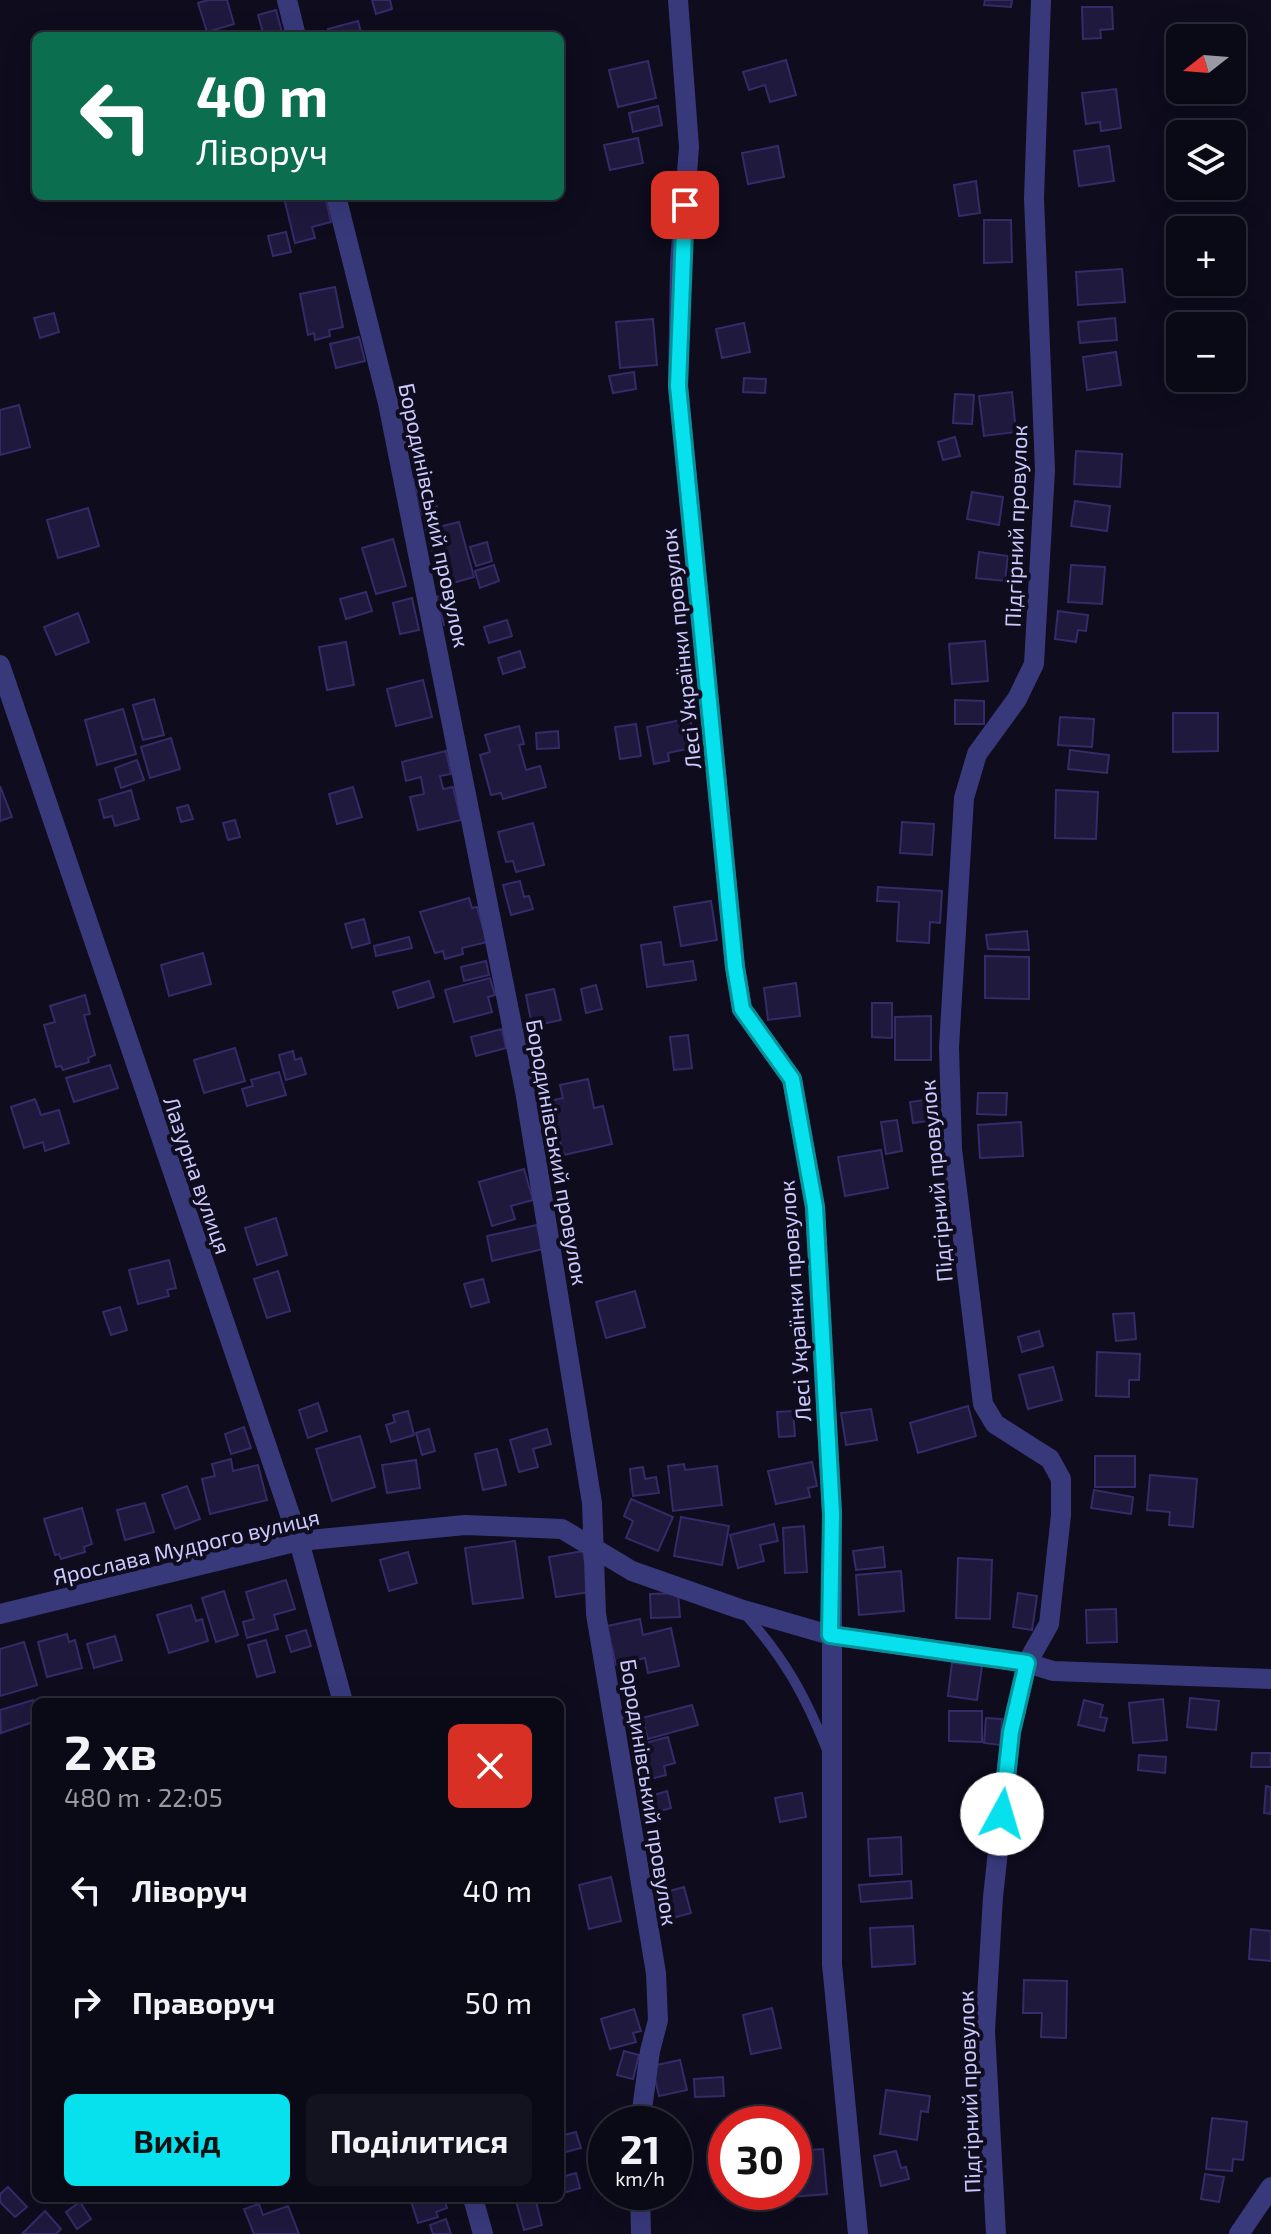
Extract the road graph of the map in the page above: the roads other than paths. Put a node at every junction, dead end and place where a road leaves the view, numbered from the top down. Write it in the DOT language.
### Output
graph roads {
  1 [pos="287,0"];
  2 [pos="678,0"];
  3 [pos="1041,0"];
  4 [pos="295,32"];
  5 [pos="337,200"];
  6 [pos="0,665"];
  7 [pos="299,1541"];
  8 [pos="591,1546"];
  9 [pos="740,1609"];
  10 [pos="0,1614"];
  11 [pos="830,1635"];
  12 [pos="1027,1663"];
  13 [pos="1271,1679"];
  14 [pos="342,1698"];
  15 [pos="830,1759"];
  16 [pos="643,2106"];
  17 [pos="1271,2187"];
  18 [pos="474,2202"];
  19 [pos="640,2210"];
  20 [pos="483,2234"];
  21 [pos="641,2234"];
  22 [pos="858,2234"];
  23 [pos="996,2234"];
  24 [pos="1239,2234"];
  1 -- 4 [label="street"];
  2 -- 11 [label="street, Лесі Українки провулок"];
  3 -- 12 [label="street, Підгірний провулок"];
  5 -- 8 [label="street, Бородинівський провулок"];
  6 -- 7 [label="street, Лазурна вулиця"];
  7 -- 8 [label="street, Ярослава Мудрого вулиця"];
  7 -- 10 [label="street, Ярослава Мудрого вулиця"];
  7 -- 14 [label="street, Лазурна вулиця"];
  8 -- 9 [label="street, Ярослава Мудрого вулиця"];
  8 -- 16 [label="street, Бородинівський провулок"];
  9 -- 11 [label="street, Ярослава Мудрого вулиця"];
  9 -- 15 [label="lane"];
  11 -- 12 [label="street, Ярослава Мудрого вулиця"];
  11 -- 15 [label="street, Лесі Українки провулок"];
  12 -- 13 [label="street, Ярослава Мудрого вулиця"];
  12 -- 23 [label="street, Підгірний провулок"];
  15 -- 22 [label="street, Лесі Українки провулок"];
  17 -- 24 [label="street"];
  18 -- 20 [label="street"];
  19 -- 21 [label="street"];
}
